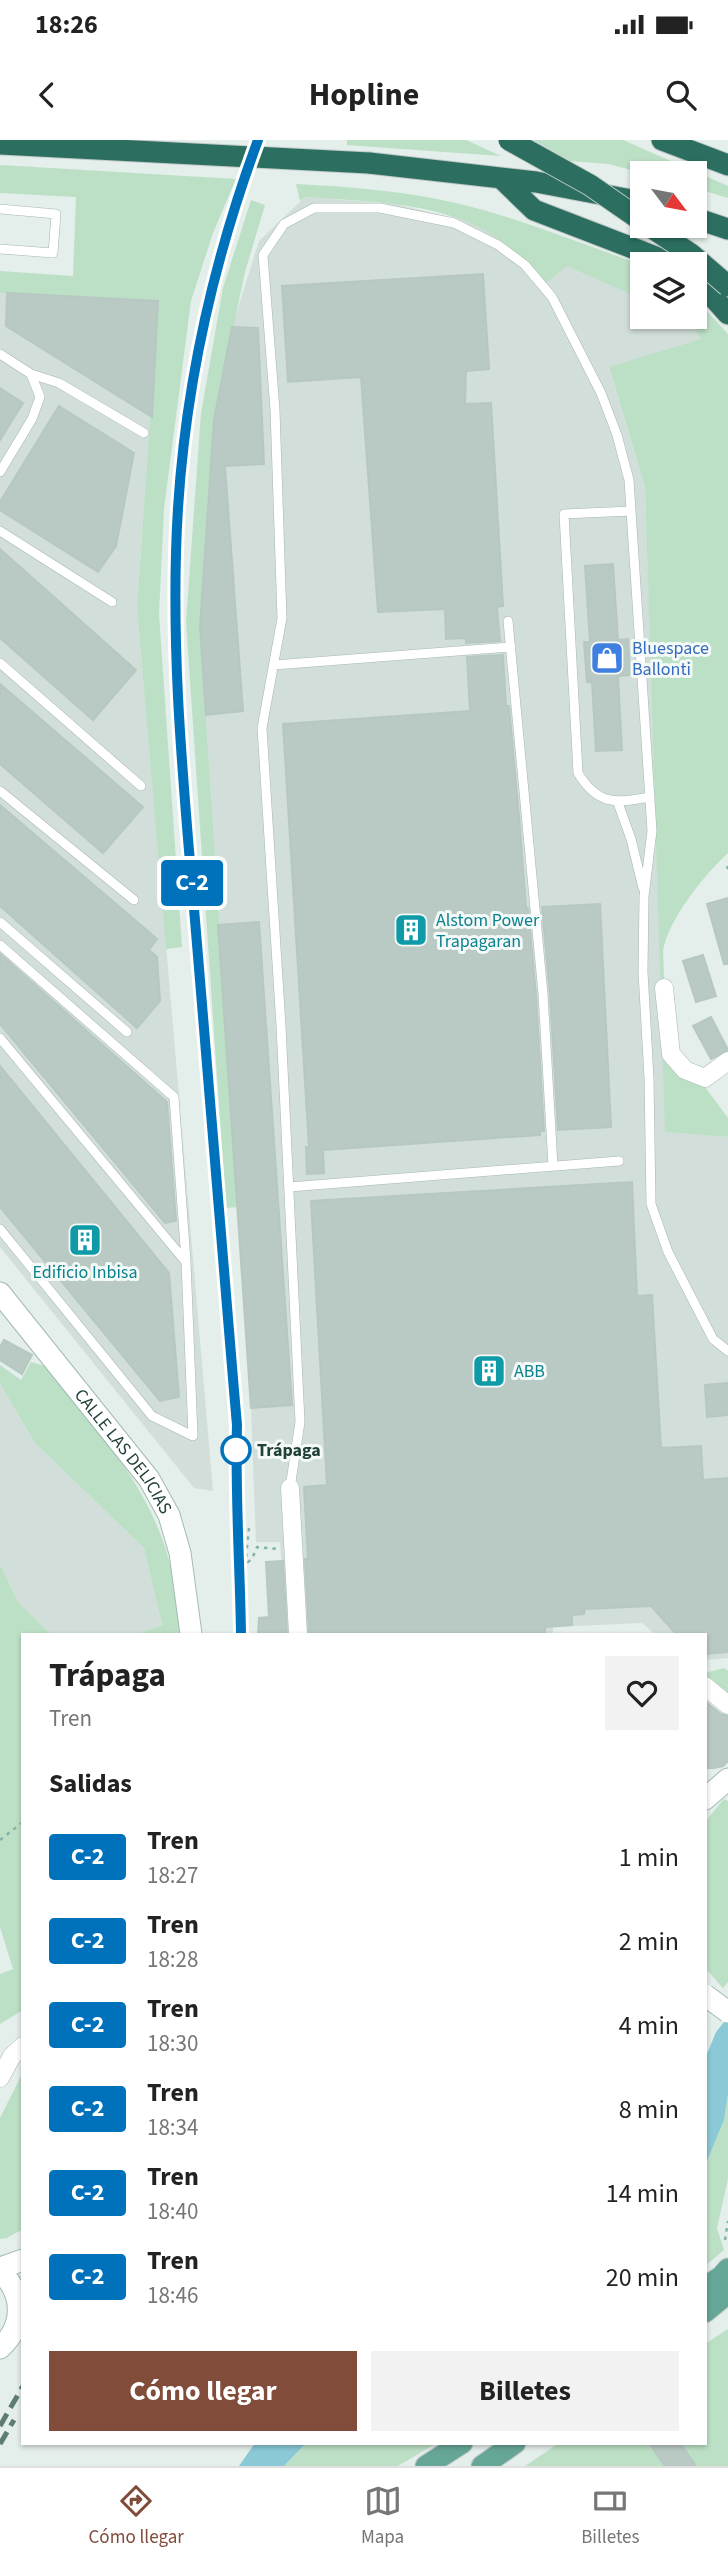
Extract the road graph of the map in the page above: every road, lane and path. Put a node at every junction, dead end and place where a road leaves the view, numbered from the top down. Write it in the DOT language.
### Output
graph roads {
  1 [pos="509,140"];
  2 [pos="663,140"];
  3 [pos="0,144"];
  4 [pos="728,165"];
  5 [pos="501,178"];
  6 [pos="630,200"];
  7 [pos="0,209"];
  8 [pos="630,213"];
  9 [pos="707,222"];
  10 [pos="707,226"];
  11 [pos="728,229"];
  12 [pos="659,238"];
  13 [pos="666,238"];
  14 [pos="728,241"];
  15 [pos="0,249"];
  16 [pos="643,252"];
  17 [pos="672,252"];
  18 [pos="707,279"];
  19 [pos="728,285"];
  20 [pos="707,289"];
  21 [pos="728,314"];
  22 [pos="0,354"];
  23 [pos="31,374"];
  24 [pos="144,433"];
  25 [pos="0,471"];
  26 [pos="631,510"];
  27 [pos="0,531"];
  28 [pos="112,602"];
  29 [pos="508,621"];
  30 [pos="510,647"];
  31 [pos="0,663"];
  32 [pos="274,664"];
  33 [pos="141,786"];
  34 [pos="0,791"];
  35 [pos="650,797"];
  36 [pos="618,803"];
  37 [pos="644,896"];
  38 [pos="134,900"];
  39 [pos="0,922"];
  40 [pos="0,945"];
  41 [pos="664,988"];
  42 [pos="127,1032"];
  43 [pos="0,1038"];
  44 [pos="728,1061"];
  45 [pos="619,1161"];
  46 [pos="553,1166"];
  47 [pos="289,1187"];
  48 [pos="0,1229"];
  49 [pos="186,1262"];
  50 [pos="0,1293"];
  51 [pos="728,1351"];
  52 [pos="290,1488"];
  53 [pos="249,1528"];
  54 [pos="293,1549"];
  55 [pos="191,1633"];
  56 [pos="298,1633"];
  57 [pos="707,1688"];
  58 [pos="728,1704"];
  59 [pos="21,1824"];
  60 [pos="0,1840"];
  61 [pos="707,1996"];
  62 [pos="728,2012"];
  63 [pos="21,2048"];
  64 [pos="0,2078"];
  65 [pos="728,2221"];
  66 [pos="724,2240"];
  67 [pos="21,2261"];
  68 [pos="0,2269"];
  69 [pos="728,2269"];
  70 [pos="707,2286"];
  71 [pos="728,2293"];
  72 [pos="707,2310"];
  73 [pos="0,2348"];
  74 [pos="459,2445"];
  75 [pos="512,2445"];
  76 [pos="426,2466"];
  77 [pos="482,2466"];
  1 -- 8 [label="highway, bridge"];
  2 -- 4 [label="highway"];
  3 -- 5 [label="highway, bridge"];
  5 -- 6 [label="highway"];
  5 -- 16 [label="highway"];
  7 -- 15 [label="lane"];
  9 -- 11 [label="highway"];
  10 -- 14 [label="highway"];
  12 -- 17 [label="highway, bridge"];
  13 -- 19 [label="highway, bridge"];
  18 -- 19 [label="highway"];
  20 -- 21 [label="highway"];
  22 -- 23 [label="lane"];
  23 -- 24 [label="lane"];
  23 -- 25 [label="lane"];
  26 -- 32 [label="lane"];
  26 -- 35 [label="lane"];
  26 -- 36 [label="lane"];
  27 -- 28 [label="lane"];
  29 -- 30 [label="lane"];
  30 -- 32 [label="lane"];
  30 -- 46 [label="lane"];
  31 -- 33 [label="lane"];
  32 -- 47 [label="lane"];
  34 -- 38 [label="lane"];
  35 -- 36 [label="lane"];
  35 -- 37 [label="lane"];
  36 -- 37 [label="lane"];
  37 -- 51 [label="lane"];
  39 -- 42 [label="lane"];
  40 -- 49 [label="lane"];
  41 -- 44 [label="street"];
  43 -- 49 [label="lane"];
  45 -- 46 [label="lane"];
  46 -- 47 [label="lane"];
  47 -- 52 [label="lane"];
  48 -- 49 [label="lane"];
  50 -- 55 [label="street, CALLE LAS DELICIAS"];
  52 -- 54 [label="street"];
  53 -- 54 [label="path"];
  54 -- 56 [label="street"];
  57 -- 58 [label="street"];
  59 -- 60 [label="path"];
  61 -- 62 [label="street, bridge"];
  63 -- 64 [label="street"];
  65 -- 66 [label="path"];
  67 -- 68 [label="street"];
  68 -- 73 [label="street"];
  69 -- 70 [label="main road"];
  71 -- 72 [label="main road"];
  74 -- 76 [label="main road"];
  75 -- 77 [label="main road"];
}
